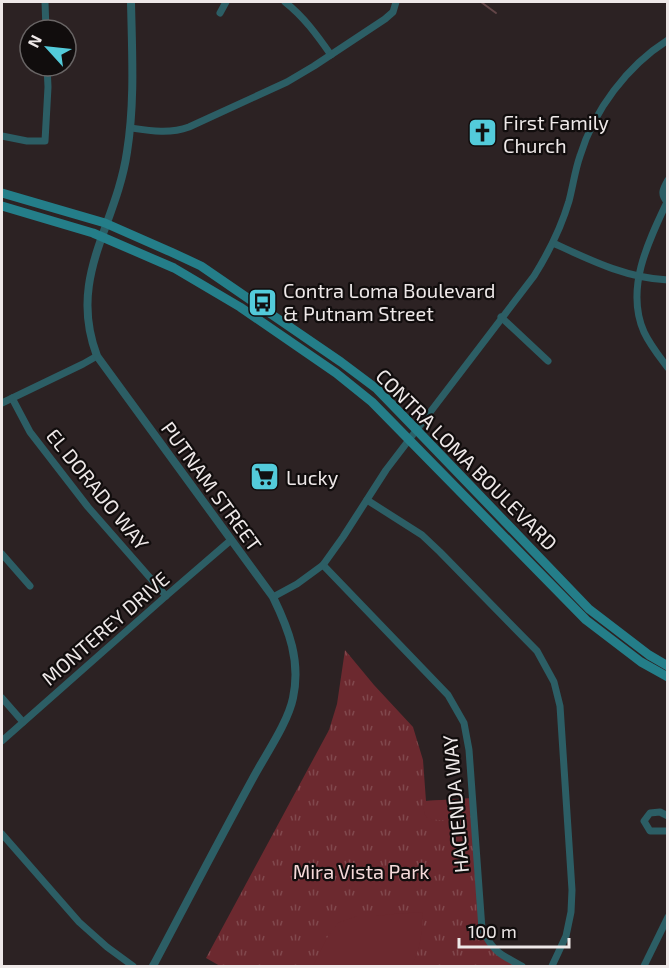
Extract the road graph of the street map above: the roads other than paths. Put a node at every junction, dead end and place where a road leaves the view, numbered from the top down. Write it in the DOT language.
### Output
graph roads {
  1 [pos="45,2"];
  2 [pos="131,2"];
  3 [pos="226,2"];
  4 [pos="285,2"];
  5 [pos="396,2"];
  6 [pos="220,13"];
  7 [pos="46,18"];
  8 [pos="668,40"];
  9 [pos="331,55"];
  10 [pos="48,78"];
  11 [pos="131,128"];
  12 [pos="2,136"];
  13 [pos="668,180"];
  14 [pos="2,193"];
  15 [pos="667,202"];
  16 [pos="2,206"];
  17 [pos="105,223"];
  18 [pos="101,236"];
  19 [pos="553,243"];
  20 [pos="639,277"];
  21 [pos="668,280"];
  22 [pos="501,317"];
  23 [pos="97,356"];
  24 [pos="548,361"];
  25 [pos="668,368"];
  26 [pos="12,398"];
  27 [pos="2,403"];
  28 [pos="417,429"];
  29 [pos="409,441"];
  30 [pos="367,500"];
  31 [pos="231,540"];
  32 [pos="2,554"];
  33 [pos="323,565"];
  34 [pos="30,586"];
  35 [pos="166,596"];
  36 [pos="273,597"];
  37 [pos="668,666"];
  38 [pos="668,677"];
  39 [pos="2,698"];
  40 [pos="23,722"];
  41 [pos="2,741"];
  42 [pos="668,816"];
  43 [pos="668,831"];
  44 [pos="2,834"];
  45 [pos="668,917"];
  46 [pos="133,966"];
  47 [pos="153,966"];
  48 [pos="522,966"];
  49 [pos="552,966"];
  50 [pos="644,966"];
  1 -- 7 [label="street"];
  2 -- 11 [label="street, PUTNAM STREET"];
  3 -- 6 [label="street"];
  4 -- 9 [label="street"];
  5 -- 9 [label="street"];
  8 -- 19 [label="street"];
  9 -- 11 [label="street"];
  10 -- 12 [label="street"];
  11 -- 17 [label="street, PUTNAM STREET"];
  13 -- 15 [label="street"];
  14 -- 17 [label="main road, CONTRA LOMA BOULEVARD"];
  15 -- 20 [label="street"];
  16 -- 18 [label="main road, CONTRA LOMA BOULEVARD"];
  17 -- 18 [label="street, PUTNAM STREET"];
  17 -- 28 [label="main road, CONTRA LOMA BOULEVARD"];
  18 -- 23 [label="street, PUTNAM STREET"];
  18 -- 29 [label="main road, CONTRA LOMA BOULEVARD"];
  19 -- 20 [label="street"];
  19 -- 22 [label="street"];
  20 -- 21 [label="street"];
  20 -- 25 [label="street"];
  22 -- 24 [label="street"];
  22 -- 28 [label="street"];
  23 -- 26 [label="street"];
  23 -- 31 [label="street, PUTNAM STREET"];
  26 -- 27 [label="street"];
  26 -- 35 [label="street, EL DORADO WAY"];
  28 -- 29 [label="street"];
  28 -- 37 [label="main road, CONTRA LOMA BOULEVARD"];
  29 -- 30 [label="street"];
  29 -- 38 [label="main road, CONTRA LOMA BOULEVARD"];
  30 -- 33 [label="street"];
  30 -- 49 [label="street"];
  31 -- 35 [label="street, MONTEREY DRIVE"];
  31 -- 36 [label="street, PUTNAM STREET"];
  32 -- 34 [label="street"];
  33 -- 36 [label="street"];
  33 -- 48 [label="street, HACIENDA WAY"];
  35 -- 40 [label="street, MONTEREY DRIVE"];
  36 -- 47 [label="street, PUTNAM STREET"];
  39 -- 40 [label="street"];
  40 -- 41 [label="street, MONTEREY DRIVE"];
  42 -- 43 [label="street"];
  44 -- 46 [label="street"];
  45 -- 50 [label="street"];
}
